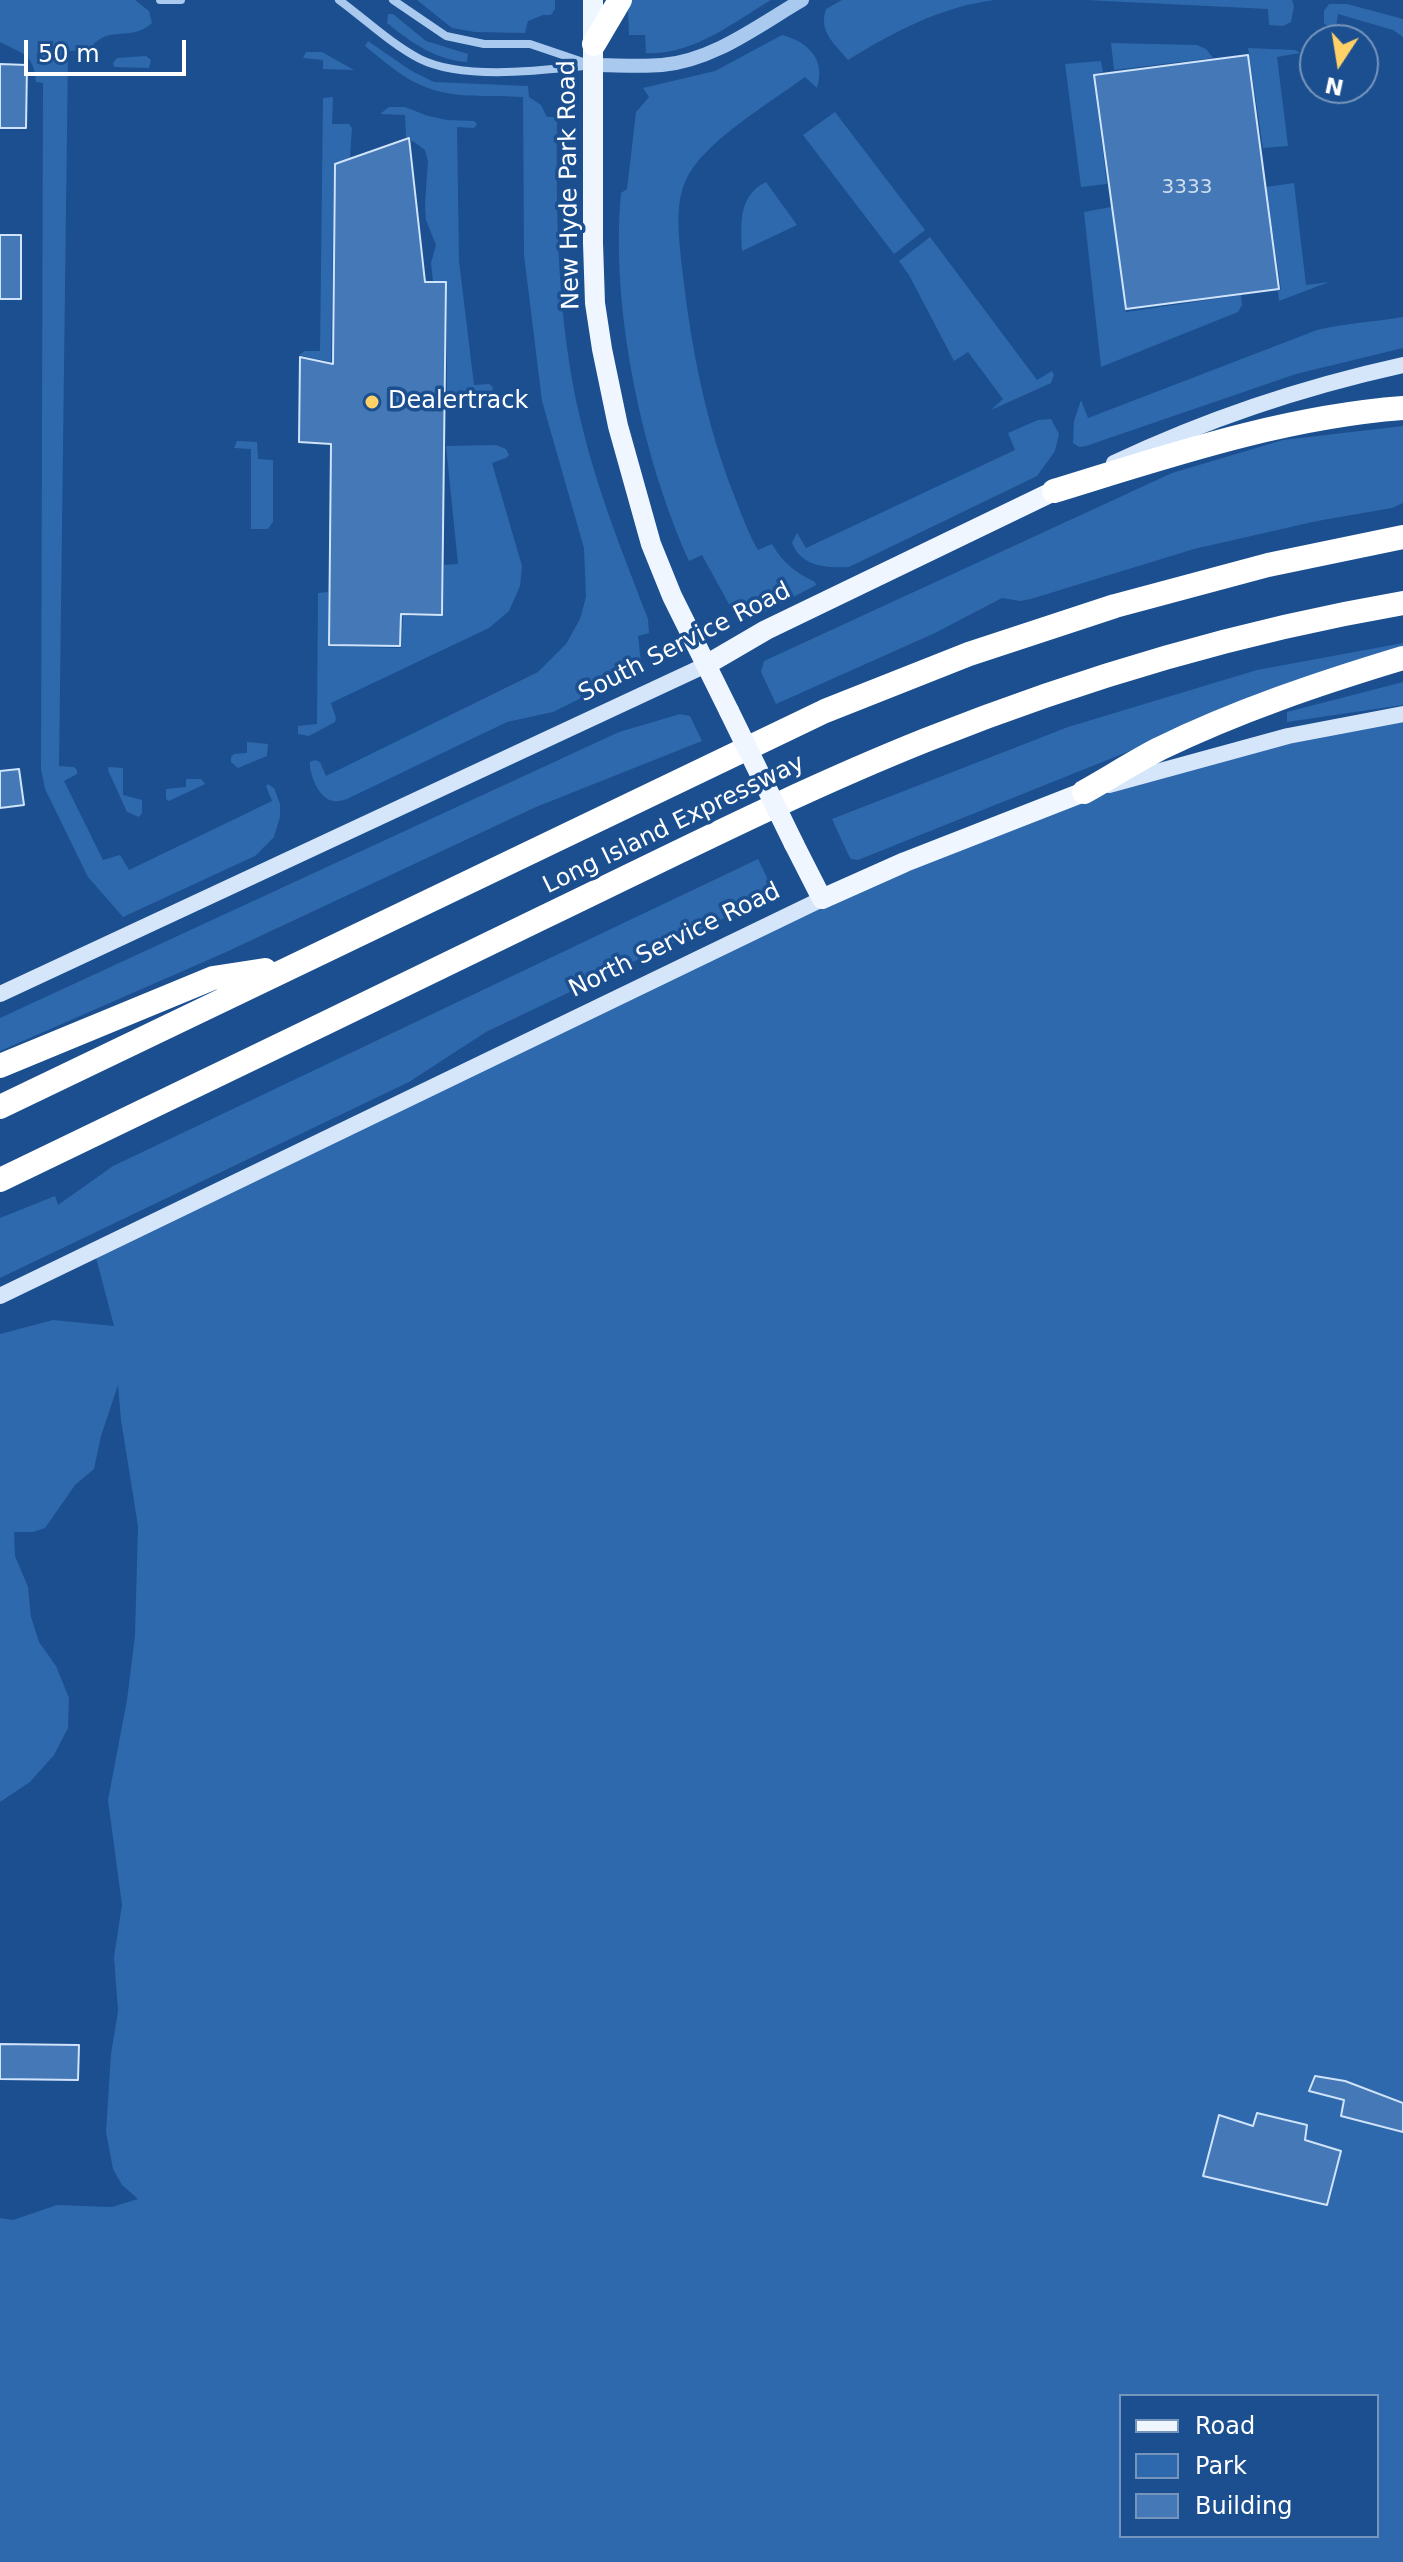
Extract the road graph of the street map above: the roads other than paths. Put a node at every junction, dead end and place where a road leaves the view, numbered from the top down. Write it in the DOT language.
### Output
graph roads {
  1 [pos="160,0"];
  2 [pos="181,0"];
  3 [pos="339,0"];
  4 [pos="393,0"];
  5 [pos="593,0"];
  6 [pos="620,0"];
  7 [pos="802,0"];
  8 [pos="594,55"];
  9 [pos="1403,365"];
  10 [pos="1403,408"];
  11 [pos="1054,491"];
  12 [pos="1403,537"];
  13 [pos="1403,603"];
  14 [pos="1403,658"];
  15 [pos="706,665"];
  16 [pos="1403,714"];
  17 [pos="1084,792"];
  18 [pos="822,899"];
  19 [pos="292,965"];
  20 [pos="0,994"];
  21 [pos="0,1066"];
  22 [pos="0,1107"];
  23 [pos="0,1180"];
  24 [pos="0,1296"];
  1 -- 2 [label="street"];
  3 -- 8 [label="street"];
  4 -- 8 [label="street"];
  5 -- 8 [label="main road, New Hyde Park Road"];
  6 -- 8 [label="highway"];
  7 -- 8 [label="street"];
  8 -- 15 [label="main road, New Hyde Park Road"];
  9 -- 11 [label="main road, South Service Road"];
  10 -- 11 [label="highway"];
  11 -- 15 [label="main road, South Service Road"];
  12 -- 19 [label="highway, Long Island Expressway"];
  13 -- 23 [label="highway, Long Island Expressway"];
  14 -- 17 [label="highway"];
  15 -- 18 [label="main road, New Hyde Park Road, bridge"];
  15 -- 20 [label="main road, South Service Road"];
  16 -- 17 [label="main road, North Service Road"];
  17 -- 18 [label="main road, North Service Road"];
  18 -- 24 [label="main road, North Service Road"];
  19 -- 21 [label="highway"];
  19 -- 22 [label="highway, Long Island Expressway"];
}
